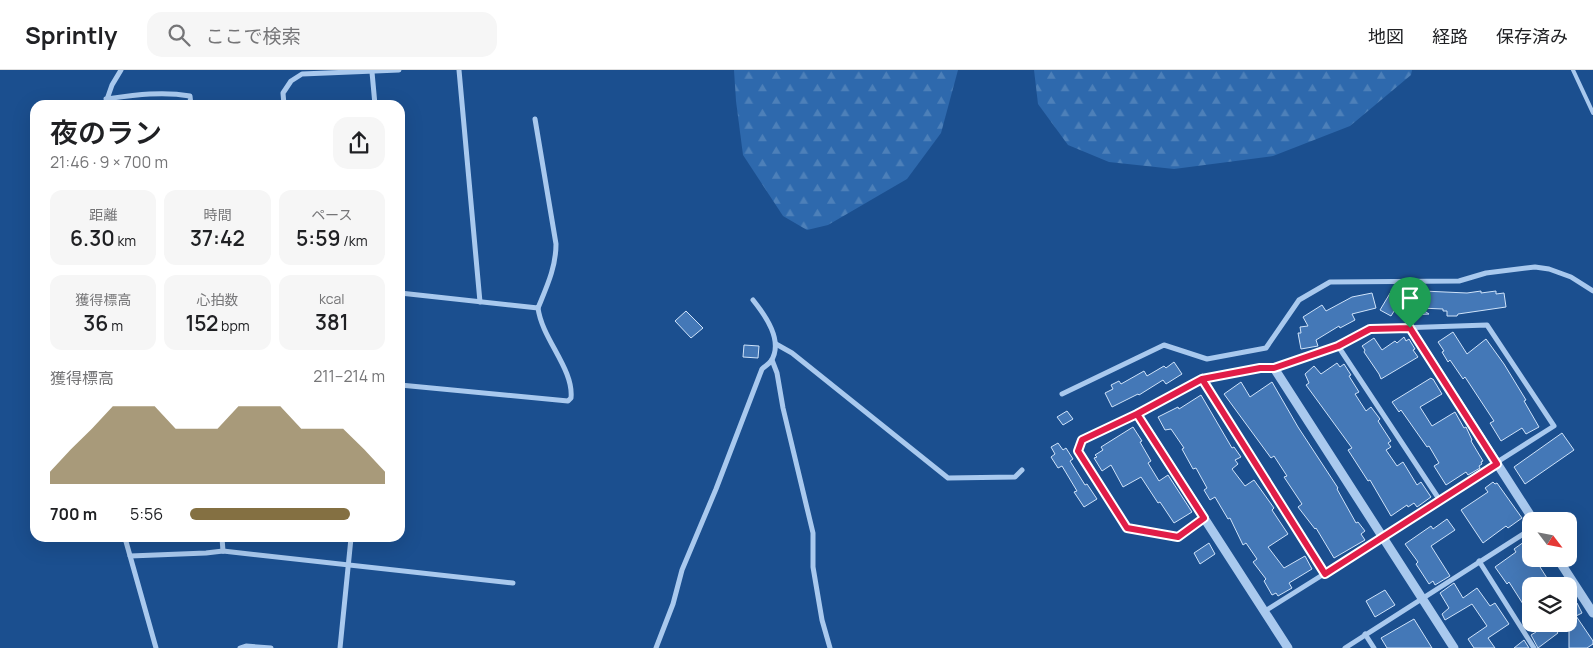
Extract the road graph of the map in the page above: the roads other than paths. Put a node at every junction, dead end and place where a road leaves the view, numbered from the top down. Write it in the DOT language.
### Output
graph roads {
  1 [pos="121,70"];
  2 [pos="399,70"];
  3 [pos="459,70"];
  4 [pos="1573,70"];
  5 [pos="372,72"];
  6 [pos="107,100"];
  7 [pos="116,100"];
  8 [pos="190,100"];
  9 [pos="283,100"];
  10 [pos="375,100"];
  11 [pos="1593,113"];
  12 [pos="535,120"];
  13 [pos="1593,291"];
  14 [pos="405,294"];
  15 [pos="754,300"];
  16 [pos="480,302"];
  17 [pos="538,308"];
  18 [pos="1410,328"];
  19 [pos="776,344"];
  20 [pos="1338,346"];
  21 [pos="772,360"];
  22 [pos="1274,368"];
  23 [pos="1202,379"];
  24 [pos="405,385"];
  25 [pos="1062,394"];
  26 [pos="1137,414"];
  27 [pos="1497,464"];
  28 [pos="1022,470"];
  29 [pos="1439,499"];
  30 [pos="1528,512"];
  31 [pos="1204,518"];
  32 [pos="1522,535"];
  33 [pos="1383,537"];
  34 [pos="126,542"];
  35 [pos="222,542"];
  36 [pos="351,542"];
  37 [pos="222,550"];
  38 [pos="130,556"];
  39 [pos="1479,561"];
  40 [pos="348,564"];
  41 [pos="1564,568"];
  42 [pos="1325,574"];
  43 [pos="512,583"];
  44 [pos="1422,598"];
  45 [pos="1265,611"];
  46 [pos="1593,613"];
  47 [pos="1365,634"];
  48 [pos="156,648"];
  49 [pos="240,648"];
  50 [pos="270,648"];
  51 [pos="340,648"];
  52 [pos="656,648"];
  53 [pos="830,648"];
  54 [pos="1288,648"];
  55 [pos="1344,648"];
  56 [pos="1374,648"];
  57 [pos="1454,648"];
  58 [pos="1534,648"];
  1 -- 6 [label="street"];
  2 -- 5 [label="street"];
  3 -- 16 [label="street"];
  4 -- 11 [label="lane"];
  5 -- 9 [label="street"];
  5 -- 10 [label="street"];
  7 -- 8 [label="street"];
  12 -- 17 [label="street"];
  13 -- 25 [label="street"];
  14 -- 16 [label="street"];
  15 -- 19 [label="street"];
  16 -- 17 [label="street"];
  17 -- 24 [label="street"];
  18 -- 20 [label="street"];
  18 -- 27 [label="street"];
  18 -- 27 [label="street"];
  19 -- 21 [label="street"];
  19 -- 28 [label="street"];
  20 -- 22 [label="street"];
  20 -- 29 [label="street"];
  21 -- 52 [label="street"];
  21 -- 53 [label="street"];
  22 -- 23 [label="street"];
  22 -- 33 [label="street"];
  23 -- 26 [label="street"];
  23 -- 42 [label="street"];
  26 -- 31 [label="street"];
  26 -- 31 [label="street"];
  27 -- 29 [label="street"];
  27 -- 30 [label="street"];
  29 -- 33 [label="street"];
  31 -- 45 [label="street"];
  32 -- 39 [label="street"];
  33 -- 42 [label="street"];
  33 -- 44 [label="street"];
  34 -- 38 [label="street"];
  35 -- 37 [label="street"];
  36 -- 40 [label="street"];
  37 -- 38 [label="street"];
  37 -- 40 [label="street"];
  38 -- 48 [label="street"];
  39 -- 44 [label="street"];
  39 -- 58 [label="street"];
  40 -- 43 [label="street"];
  40 -- 51 [label="street"];
  41 -- 46 [label="street"];
  42 -- 45 [label="street"];
  44 -- 47 [label="street"];
  44 -- 57 [label="street"];
  45 -- 54 [label="street"];
  47 -- 55 [label="street"];
  47 -- 56 [label="street"];
  49 -- 50 [label="street"];
}
